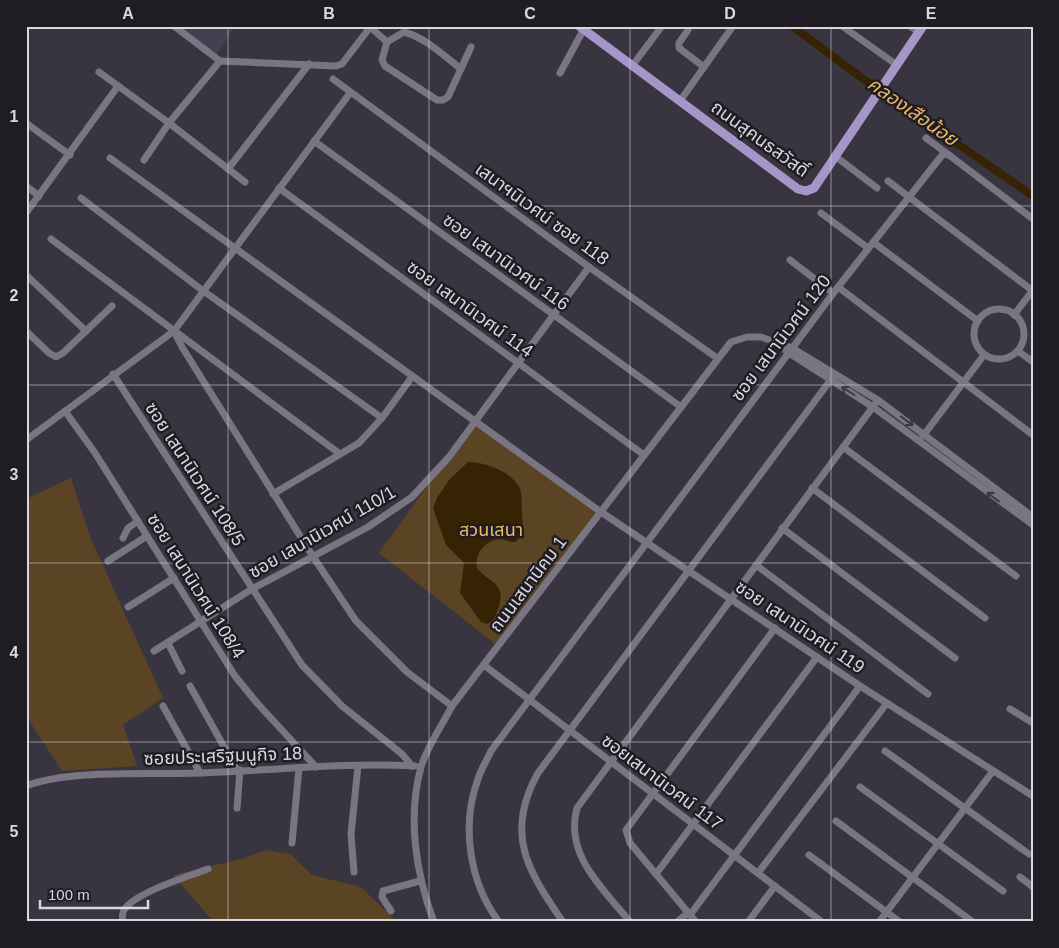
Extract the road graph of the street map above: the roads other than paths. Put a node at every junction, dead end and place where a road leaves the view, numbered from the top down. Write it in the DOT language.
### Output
graph roads {
  1 [pos="174,26"];
  2 [pos="662,26"];
  3 [pos="733,26"];
  4 [pos="842,26"];
  5 [pos="910,26"];
  6 [pos="371,27"];
  7 [pos="582,27"];
  8 [pos="921,29"];
  9 [pos="688,30"];
  10 [pos="387,42"];
  11 [pos="472,47"];
  12 [pos="220,61"];
  13 [pos="309,64"];
  14 [pos="897,65"];
  15 [pos="632,66"];
  16 [pos="704,67"];
  17 [pos="461,69"];
  18 [pos="99,72"];
  19 [pos="560,73"];
  20 [pos="333,79"];
  21 [pos="118,86"];
  22 [pos="350,93"];
  23 [pos="680,101"];
  24 [pos="169,123"];
  25 [pos="26,124"];
  26 [pos="926,138"];
  27 [pos="314,141"];
  28 [pos="70,154"];
  29 [pos="946,155"];
  30 [pos="835,156"];
  31 [pos="110,158"];
  32 [pos="144,160"];
  33 [pos="228,169"];
  34 [pos="888,181"];
  35 [pos="245,182"];
  36 [pos="26,186"];
  37 [pos="279,188"];
  38 [pos="877,188"];
  39 [pos="39,196"];
  40 [pos="908,196"];
  41 [pos="81,198"];
  42 [pos="26,213"];
  43 [pos="821,213"];
  44 [pos="1033,219"];
  45 [pos="51,239"];
  46 [pos="870,245"];
  47 [pos="235,247"];
  48 [pos="790,260"];
  49 [pos="589,267"];
  50 [pos="26,275"];
  51 [pos="202,290"];
  52 [pos="836,290"];
  53 [pos="1033,290"];
  54 [pos="112,306"];
  55 [pos="1014,315"];
  56 [pos="553,316"];
  57 [pos="978,321"];
  58 [pos="26,331"];
  59 [pos="86,331"];
  60 [pos="174,331"];
  61 [pos="790,351"];
  62 [pos="1018,351"];
  63 [pos="984,354"];
  64 [pos="717,358"];
  65 [pos="1033,362"];
  66 [pos="518,363"];
  67 [pos="113,374"];
  68 [pos="412,377"];
  69 [pos="833,377"];
  70 [pos="962,382"];
  71 [pos="878,400"];
  72 [pos="681,407"];
  73 [pos="873,407"];
  74 [pos="65,410"];
  75 [pos="382,418"];
  76 [pos="473,422"];
  77 [pos="924,434"];
  78 [pos="1033,435"];
  79 [pos="26,440"];
  80 [pos="919,441"];
  81 [pos="843,447"];
  82 [pos="340,454"];
  83 [pos="644,455"];
  84 [pos="812,488"];
  85 [pos="274,494"];
  86 [pos="601,512"];
  87 [pos="1033,517"];
  88 [pos="138,521"];
  89 [pos="1033,525"];
  90 [pos="782,528"];
  91 [pos="147,536"];
  92 [pos="122,538"];
  93 [pos="646,543"];
  94 [pos="312,555"];
  95 [pos="108,561"];
  96 [pos="756,565"];
  97 [pos="688,570"];
  98 [pos="1016,576"];
  99 [pos="174,578"];
  100 [pos="252,589"];
  101 [pos="731,598"];
  102 [pos="128,607"];
  103 [pos="985,618"];
  104 [pos="201,622"];
  105 [pos="775,628"];
  106 [pos="168,643"];
  107 [pos="154,651"];
  108 [pos="817,657"];
  109 [pos="955,658"];
  110 [pos="485,666"];
  111 [pos="182,671"];
  112 [pos="190,686"];
  113 [pos="860,686"];
  114 [pos="928,694"];
  115 [pos="528,699"];
  116 [pos="887,704"];
  117 [pos="163,706"];
  118 [pos="452,706"];
  119 [pos="1010,709"];
  120 [pos="1033,723"];
  121 [pos="570,730"];
  122 [pos="885,751"];
  123 [pos="611,762"];
  124 [pos="358,766"];
  125 [pos="412,766"];
  126 [pos="421,766"];
  127 [pos="316,767"];
  128 [pos="299,768"];
  129 [pos="239,770"];
  130 [pos="993,771"];
  131 [pos="200,773"];
  132 [pos="26,786"];
  133 [pos="860,787"];
  134 [pos="652,792"];
  135 [pos="1033,796"];
  136 [pos="237,808"];
  137 [pos="965,808"];
  138 [pos="836,821"];
  139 [pos="693,824"];
  140 [pos="292,843"];
  141 [pos="939,844"];
  142 [pos="1029,854"];
  143 [pos="809,855"];
  144 [pos="734,856"];
  145 [pos="208,869"];
  146 [pos="354,872"];
  147 [pos="758,873"];
  148 [pos="656,874"];
  149 [pos="913,877"];
  150 [pos="1020,877"];
  151 [pos="420,881"];
  152 [pos="775,886"];
  153 [pos="1033,887"];
  154 [pos="1003,891"];
  155 [pos="391,911"];
  156 [pos="886,912"];
  157 [pos="689,914"];
  158 [pos="818,920"];
  159 [pos="122,922"];
  160 [pos="434,922"];
  161 [pos="499,922"];
  162 [pos="563,922"];
  163 [pos="630,922"];
  164 [pos="677,922"];
  165 [pos="696,922"];
  166 [pos="748,922"];
  167 [pos="879,922"];
  168 [pos="900,922"];
  169 [pos="973,922"];
  1 -- 12 [label="street"];
  2 -- 15 [label="street"];
  3 -- 16 [label="street"];
  4 -- 14 [label="street"];
  5 -- 8 [label="street"];
  6 -- 10 [label="street"];
  6 -- 13 [label="street"];
  7 -- 15 [label="main road, ถนนสุคนธสวัสดิ์"];
  7 -- 19 [label="street"];
  8 -- 14 [label="main road, ถนนสุคนธสวัสดิ์"];
  9 -- 16 [label="street"];
  10 -- 17 [label="street"];
  10 -- 17 [label="street"];
  11 -- 17 [label="street"];
  12 -- 13 [label="street"];
  12 -- 24 [label="street"];
  13 -- 33 [label="street"];
  14 -- 30 [label="main road, ถนนสุคนธสวัสดิ์"];
  15 -- 23 [label="main road, ถนนสุคนธสวัสดิ์"];
  16 -- 23 [label="street"];
  18 -- 21 [label="street"];
  20 -- 22 [label="street, เสนาฯนิเวศน์ ซอย 118"];
  21 -- 24 [label="street"];
  21 -- 28 [label="street"];
  22 -- 27 [label="street"];
  22 -- 49 [label="street, เสนาฯนิเวศน์ ซอย 118"];
  23 -- 30 [label="main road, ถนนสุคนธสวัสดิ์"];
  24 -- 32 [label="street"];
  24 -- 33 [label="street"];
  25 -- 28 [label="street"];
  26 -- 29 [label="street"];
  27 -- 37 [label="street"];
  27 -- 56 [label="street, ซอย เสนานิเวศน์ 116"];
  28 -- 39 [label="street"];
  29 -- 40 [label="street, ซอย เสนานิเวศน์ 120"];
  29 -- 44 [label="street"];
  30 -- 38 [label="street"];
  31 -- 47 [label="street, ซอย เสนานิเวศน์ 119"];
  33 -- 35 [label="street"];
  34 -- 40 [label="street"];
  36 -- 39 [label="street"];
  37 -- 47 [label="street"];
  37 -- 66 [label="street, ซอย เสนานิเวศน์ 114"];
  39 -- 42 [label="street"];
  40 -- 46 [label="street, ซอย เสนานิเวศน์ 120"];
  40 -- 53 [label="street"];
  41 -- 51 [label="street"];
  43 -- 46 [label="street"];
  45 -- 60 [label="street"];
  46 -- 52 [label="street, ซอย เสนานิเวศน์ 120"];
  46 -- 57 [label="street"];
  47 -- 51 [label="street"];
  47 -- 68 [label="street, ซอย เสนานิเวศน์ 119"];
  48 -- 52 [label="street"];
  49 -- 56 [label="street, ซอย เสนานิเวศน์ 110/1"];
  49 -- 64 [label="street, เสนาฯนิเวศน์ ซอย 118"];
  50 -- 59 [label="street"];
  51 -- 60 [label="street"];
  51 -- 75 [label="street"];
  52 -- 61 [label="street, ซอย เสนานิเวศน์ 120"];
  52 -- 70 [label="street"];
  53 -- 55 [label="street"];
  54 -- 59 [label="street"];
  55 -- 57 [label="street"];
  55 -- 62 [label="street"];
  56 -- 66 [label="street, ซอย เสนานิเวศน์ 110/1"];
  56 -- 72 [label="street, ซอย เสนานิเวศน์ 116"];
  57 -- 63 [label="street"];
  58 -- 59 [label="street"];
  60 -- 67 [label="street"];
  60 -- 82 [label="street"];
  60 -- 85 [label="street"];
  61 -- 64 [label="street, ถนนเสนานิคม 1"];
  61 -- 69 [label="street, ถนนเสนานิคม 1"];
  61 -- 93 [label="street, ซอย เสนานิเวศน์ 120"];
  62 -- 63 [label="street"];
  62 -- 65 [label="street"];
  63 -- 70 [label="street"];
  64 -- 72 [label="street, ถนนเสนานิคม 1"];
  66 -- 76 [label="street, ซอย เสนานิเวศน์ 110/1"];
  66 -- 83 [label="street, ซอย เสนานิเวศน์ 114"];
  67 -- 74 [label="street"];
  67 -- 100 [label="street, ซอย เสนานิเวศน์ 108/5"];
  68 -- 75 [label="street"];
  68 -- 76 [label="street, ซอย เสนานิเวศน์ 119"];
  69 -- 71 [label="street, ถนนเสนานิคม 1"];
  73 -- 69 [label="street, ถนนเสนานิคม 1, one-way"];
  69 -- 97 [label="street"];
  70 -- 77 [label="street"];
  70 -- 78 [label="street"];
  71 -- 73 [label="street"];
  71 -- 77 [label="street, ถนนเสนานิคม 1, one-way"];
  72 -- 83 [label="street, ถนนเสนานิคม 1"];
  73 -- 80 [label="street, ถนนเสนานิคม 1"];
  73 -- 81 [label="street"];
  74 -- 79 [label="street"];
  74 -- 88 [label="street, ซอย เสนานิเวศน์ 108/4"];
  75 -- 82 [label="street"];
  76 -- 86 [label="street, ซอย เสนานิเวศน์ 119"];
  76 -- 94 [label="street, ซอย เสนานิเวศน์ 110/1"];
  77 -- 80 [label="street"];
  77 -- 87 [label="street, ถนนเสนานิคม 1"];
  89 -- 80 [label="street, ถนนเสนานิคม 1, one-way"];
  81 -- 84 [label="street"];
  81 -- 98 [label="street"];
  82 -- 85 [label="street"];
  83 -- 86 [label="street, ถนนเสนานิคม 1"];
  84 -- 90 [label="street"];
  84 -- 103 [label="street"];
  85 -- 94 [label="street"];
  86 -- 93 [label="street, ซอย เสนานิเวศน์ 119"];
  86 -- 110 [label="street, ถนนเสนานิคม 1"];
  88 -- 91 [label="street, ซอย เสนานิเวศน์ 108/4"];
  88 -- 92 [label="street"];
  90 -- 96 [label="street"];
  90 -- 109 [label="street"];
  91 -- 95 [label="street"];
  91 -- 99 [label="street, ซอย เสนานิเวศน์ 108/4"];
  93 -- 97 [label="street, ซอย เสนานิเวศน์ 119"];
  93 -- 115 [label="street, ซอย เสนานิเวศน์ 120"];
  94 -- 100 [label="street, ซอย เสนานิเวศน์ 110/1"];
  94 -- 118 [label="street"];
  96 -- 101 [label="street"];
  96 -- 114 [label="street"];
  97 -- 101 [label="street, ซอย เสนานิเวศน์ 119"];
  97 -- 121 [label="street"];
  99 -- 102 [label="street"];
  99 -- 104 [label="street, ซอย เสนานิเวศน์ 108/4"];
  100 -- 104 [label="street, ซอย เสนานิเวศน์ 110/1"];
  100 -- 125 [label="street, ซอย เสนานิเวศน์ 108/5"];
  101 -- 105 [label="street, ซอย เสนานิเวศน์ 119"];
  101 -- 123 [label="street"];
  104 -- 106 [label="street, ซอย เสนานิเวศน์ 110/1"];
  104 -- 127 [label="street, ซอย เสนานิเวศน์ 108/4"];
  105 -- 108 [label="street, ซอย เสนานิเวศน์ 119"];
  105 -- 134 [label="street"];
  106 -- 107 [label="street, ซอย เสนานิเวศน์ 110/1"];
  106 -- 111 [label="street"];
  108 -- 113 [label="street, ซอย เสนานิเวศน์ 119"];
  108 -- 139 [label="street"];
  110 -- 115 [label="street, ซอยเสนานิเวศน์ 117"];
  110 -- 118 [label="street, ถนนเสนานิคม 1"];
  112 -- 129 [label="street"];
  113 -- 116 [label="street, ซอย เสนานิเวศน์ 119"];
  113 -- 144 [label="street"];
  115 -- 121 [label="street, ซอยเสนานิเวศน์ 117"];
  115 -- 161 [label="street, ซอย เสนานิเวศน์ 120"];
  116 -- 130 [label="street, ซอย เสนานิเวศน์ 119"];
  116 -- 147 [label="street"];
  117 -- 131 [label="street"];
  118 -- 126 [label="street, ถนนเสนานิคม 1"];
  119 -- 120 [label="street"];
  121 -- 123 [label="street, ซอยเสนานิเวศน์ 117"];
  121 -- 162 [label="street"];
  122 -- 137 [label="street"];
  123 -- 134 [label="street, ซอยเสนานิเวศน์ 117"];
  123 -- 163 [label="street"];
  124 -- 125 [label="street, ซอยประเสริฐมนูกิจ 18"];
  124 -- 127 [label="street, ซอยประเสริฐมนูกิจ 18"];
  124 -- 146 [label="street"];
  125 -- 126 [label="street, ซอยประเสริฐมนูกิจ 18"];
  126 -- 151 [label="street, ถนนเสนานิคม 1"];
  127 -- 128 [label="street, ซอยประเสริฐมนูกิจ 18"];
  128 -- 129 [label="street, ซอยประเสริฐมนูกิจ 18"];
  128 -- 140 [label="street"];
  129 -- 131 [label="street, ซอยประเสริฐมนูกิจ 18"];
  129 -- 136 [label="street"];
  130 -- 135 [label="street, ซอย เสนานิเวศน์ 119"];
  130 -- 137 [label="street"];
  131 -- 132 [label="street, ซอยประเสริฐมนูกิจ 18"];
  133 -- 141 [label="street"];
  134 -- 139 [label="street, ซอยเสนานิเวศน์ 117"];
  134 -- 148 [label="street"];
  137 -- 141 [label="street"];
  137 -- 142 [label="street"];
  138 -- 149 [label="street"];
  139 -- 144 [label="street, ซอยเสนานิเวศน์ 117"];
  139 -- 148 [label="street"];
  141 -- 149 [label="street"];
  141 -- 154 [label="street"];
  143 -- 156 [label="street"];
  144 -- 147 [label="street, ซอยเสนานิเวศน์ 117"];
  144 -- 157 [label="street"];
  145 -- 159 [label="street"];
  147 -- 152 [label="street, ซอยเสนานิเวศน์ 117"];
  148 -- 157 [label="street"];
  149 -- 156 [label="street"];
  149 -- 169 [label="street"];
  150 -- 153 [label="street"];
  151 -- 155 [label="street"];
  151 -- 160 [label="street, ถนนเสนานิคม 1"];
  152 -- 158 [label="street, ซอยเสนานิเวศน์ 117"];
  152 -- 166 [label="street"];
  156 -- 167 [label="street"];
  156 -- 168 [label="street"];
  157 -- 164 [label="street"];
  157 -- 165 [label="street"];
}
